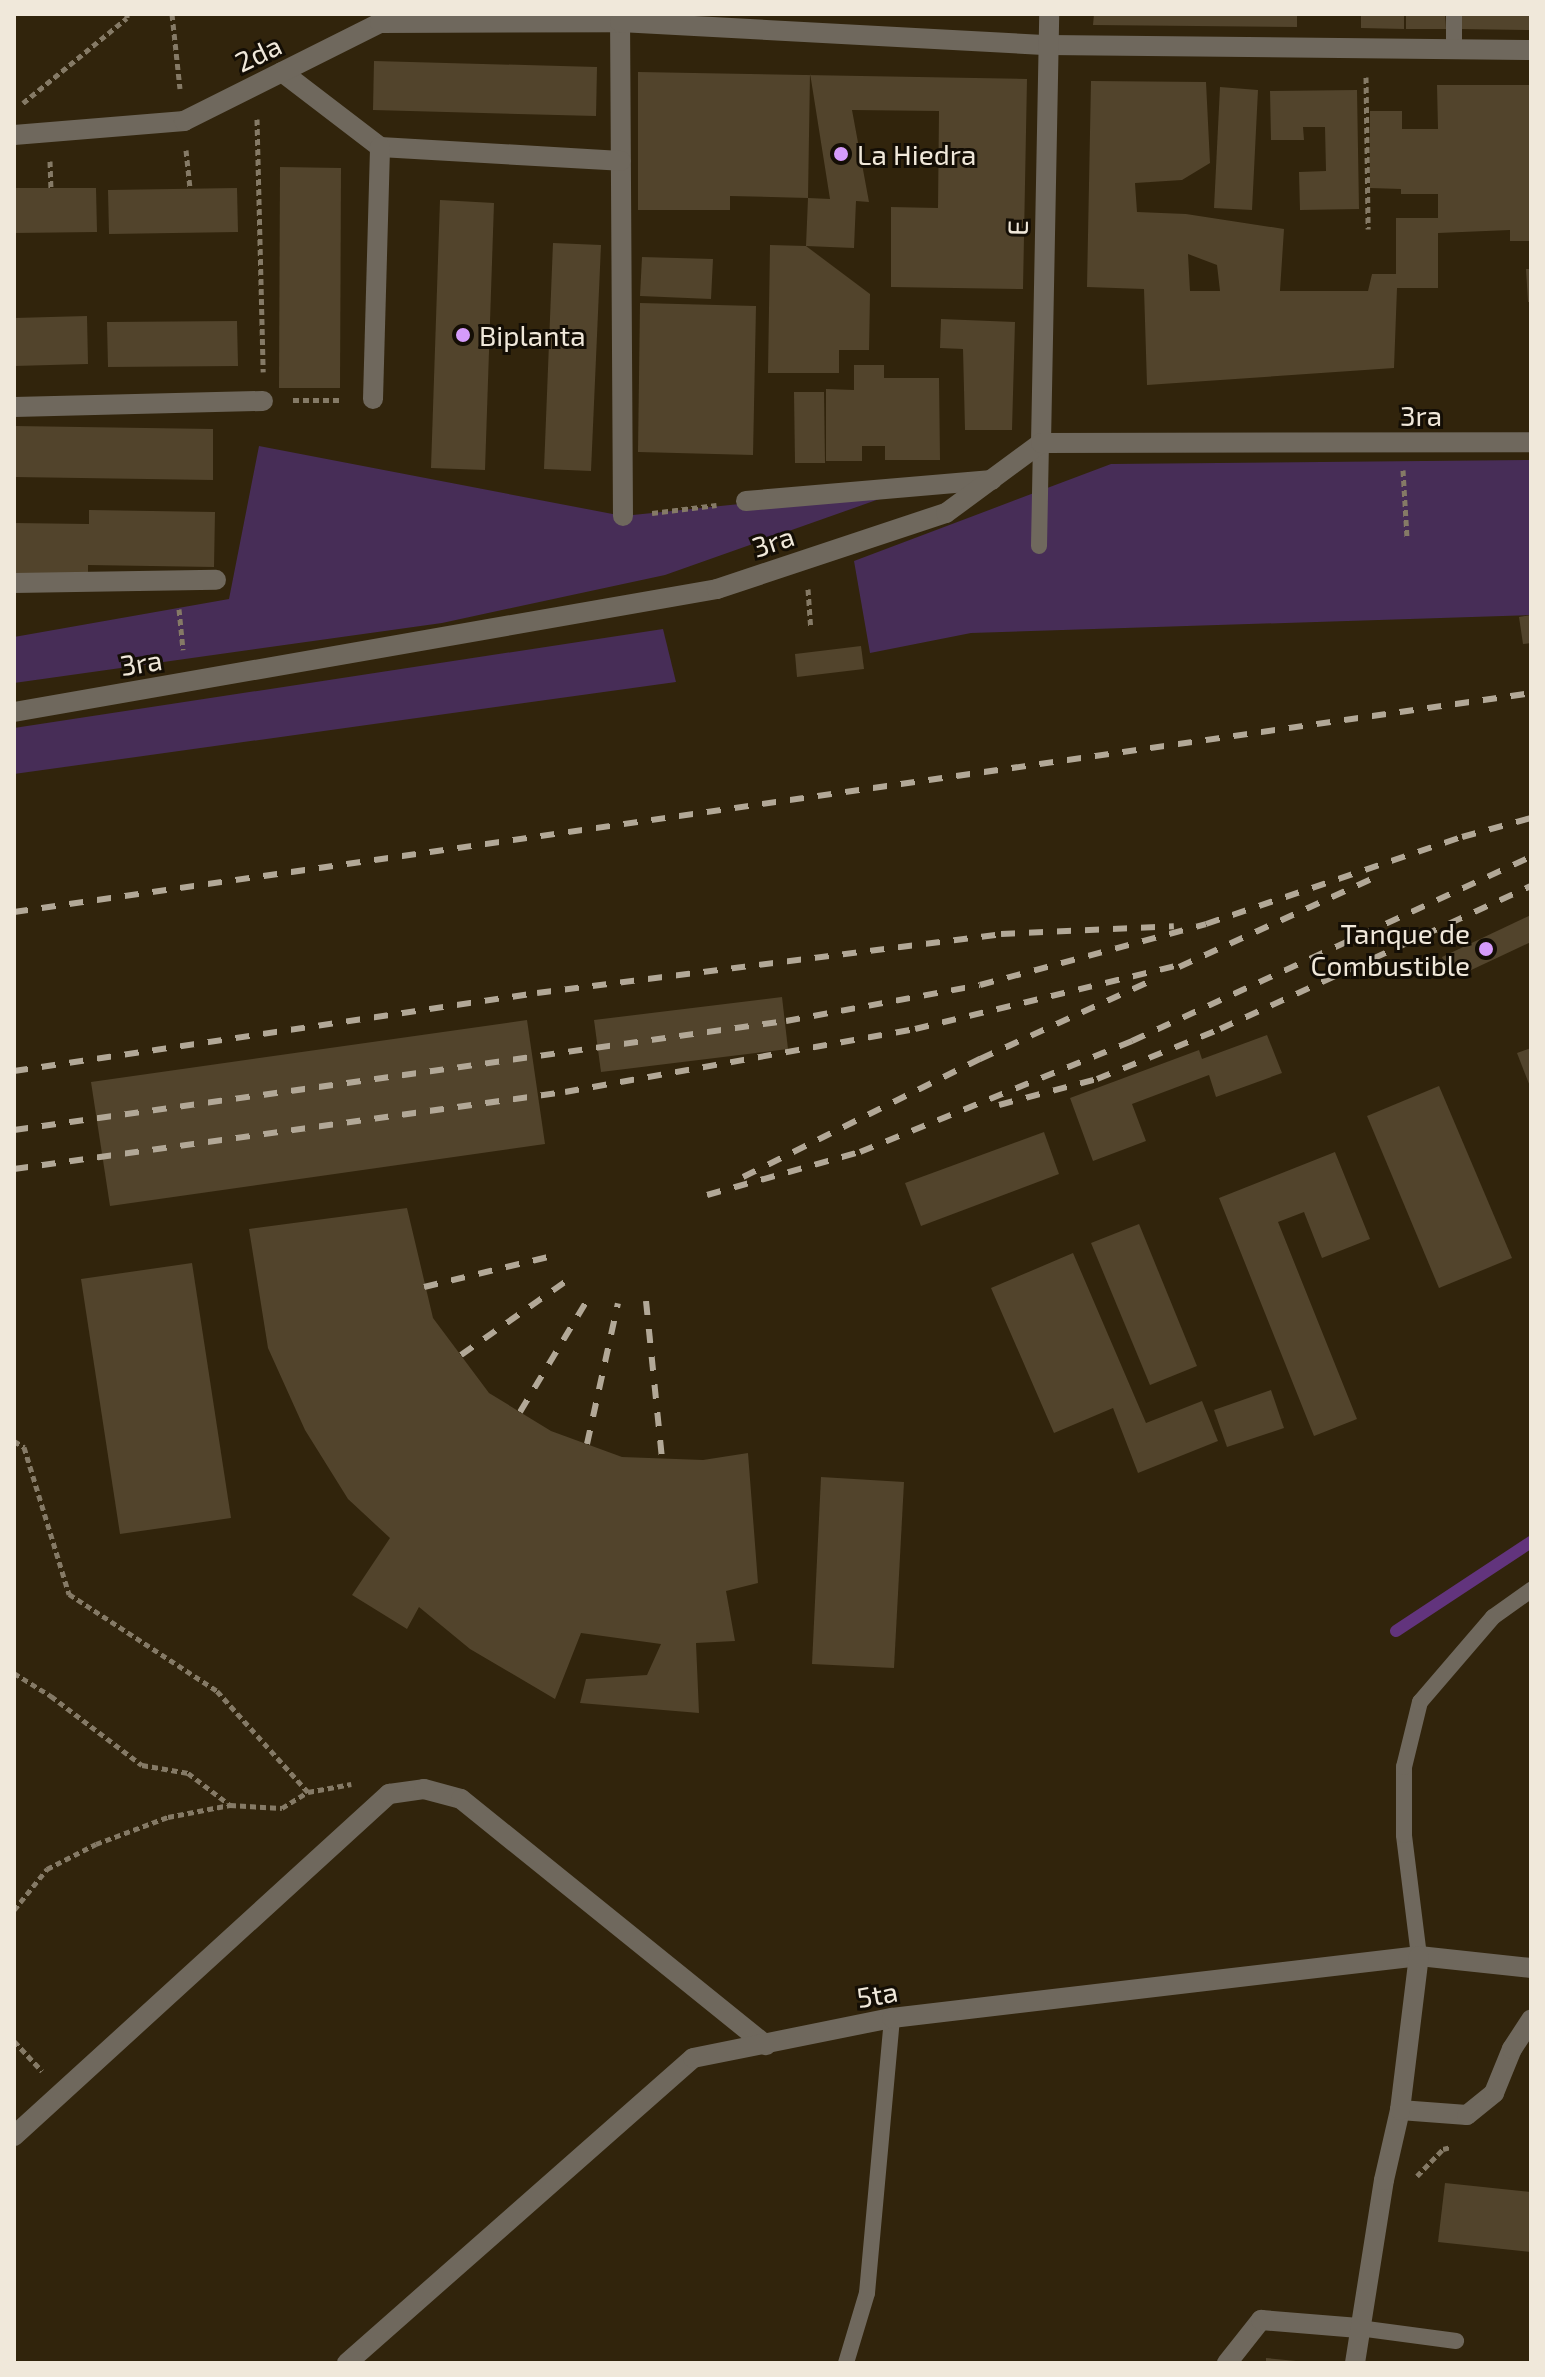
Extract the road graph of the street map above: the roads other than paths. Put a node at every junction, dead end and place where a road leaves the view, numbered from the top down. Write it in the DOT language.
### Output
graph roads {
  1 [pos="1049,14"];
  2 [pos="1454,14"];
  3 [pos="620,18"];
  4 [pos="1048,45"];
  5 [pos="1454,49"];
  6 [pos="1531,50"];
  7 [pos="282,72"];
  8 [pos="14,135"];
  9 [pos="380,147"];
  10 [pos="621,161"];
  11 [pos="373,399"];
  12 [pos="263,401"];
  13 [pos="14,407"];
  14 [pos="1531,442"];
  15 [pos="1041,443"];
  16 [pos="992,480"];
  17 [pos="746,501"];
  18 [pos="623,516"];
  19 [pos="1039,546"];
  20 [pos="216,580"];
  21 [pos="14,583"];
  22 [pos="14,712"];
  23 [pos="1531,1590"];
  24 [pos="1419,1956"];
  25 [pos="1531,1968"];
  26 [pos="892,2018"];
  27 [pos="1531,2020"];
  28 [pos="766,2045"];
  29 [pos="1400,2110"];
  30 [pos="14,2136"];
  31 [pos="1359,2328"];
  32 [pos="1456,2341"];
  33 [pos="347,2363"];
  34 [pos="846,2363"];
  35 [pos="1227,2363"];
  36 [pos="1355,2363"];
  1 -- 4 [label="street, E"];
  2 -- 5 [label="lane"];
  3 -- 4 [label="street, 2da"];
  3 -- 7 [label="street, 2da"];
  3 -- 10 [label="street"];
  4 -- 5 [label="street, 2da"];
  4 -- 15 [label="street, E"];
  5 -- 6 [label="street, 2da"];
  7 -- 8 [label="street, 2da"];
  7 -- 9 [label="street"];
  9 -- 10 [label="street"];
  9 -- 11 [label="street"];
  10 -- 18 [label="street"];
  12 -- 13 [label="street"];
  14 -- 15 [label="street, 3ra"];
  15 -- 16 [label="street, 3ra"];
  15 -- 19 [label="lane"];
  16 -- 17 [label="street"];
  16 -- 22 [label="street, 3ra"];
  20 -- 21 [label="street"];
  23 -- 24 [label="lane"];
  24 -- 25 [label="street, 5ta"];
  24 -- 26 [label="street, 5ta"];
  24 -- 29 [label="street"];
  26 -- 28 [label="street, 5ta"];
  26 -- 34 [label="lane"];
  27 -- 29 [label="street"];
  28 -- 30 [label="street"];
  28 -- 33 [label="street, 5ta"];
  29 -- 31 [label="street"];
  31 -- 32 [label="lane"];
  31 -- 35 [label="street"];
  31 -- 36 [label="street"];
}
